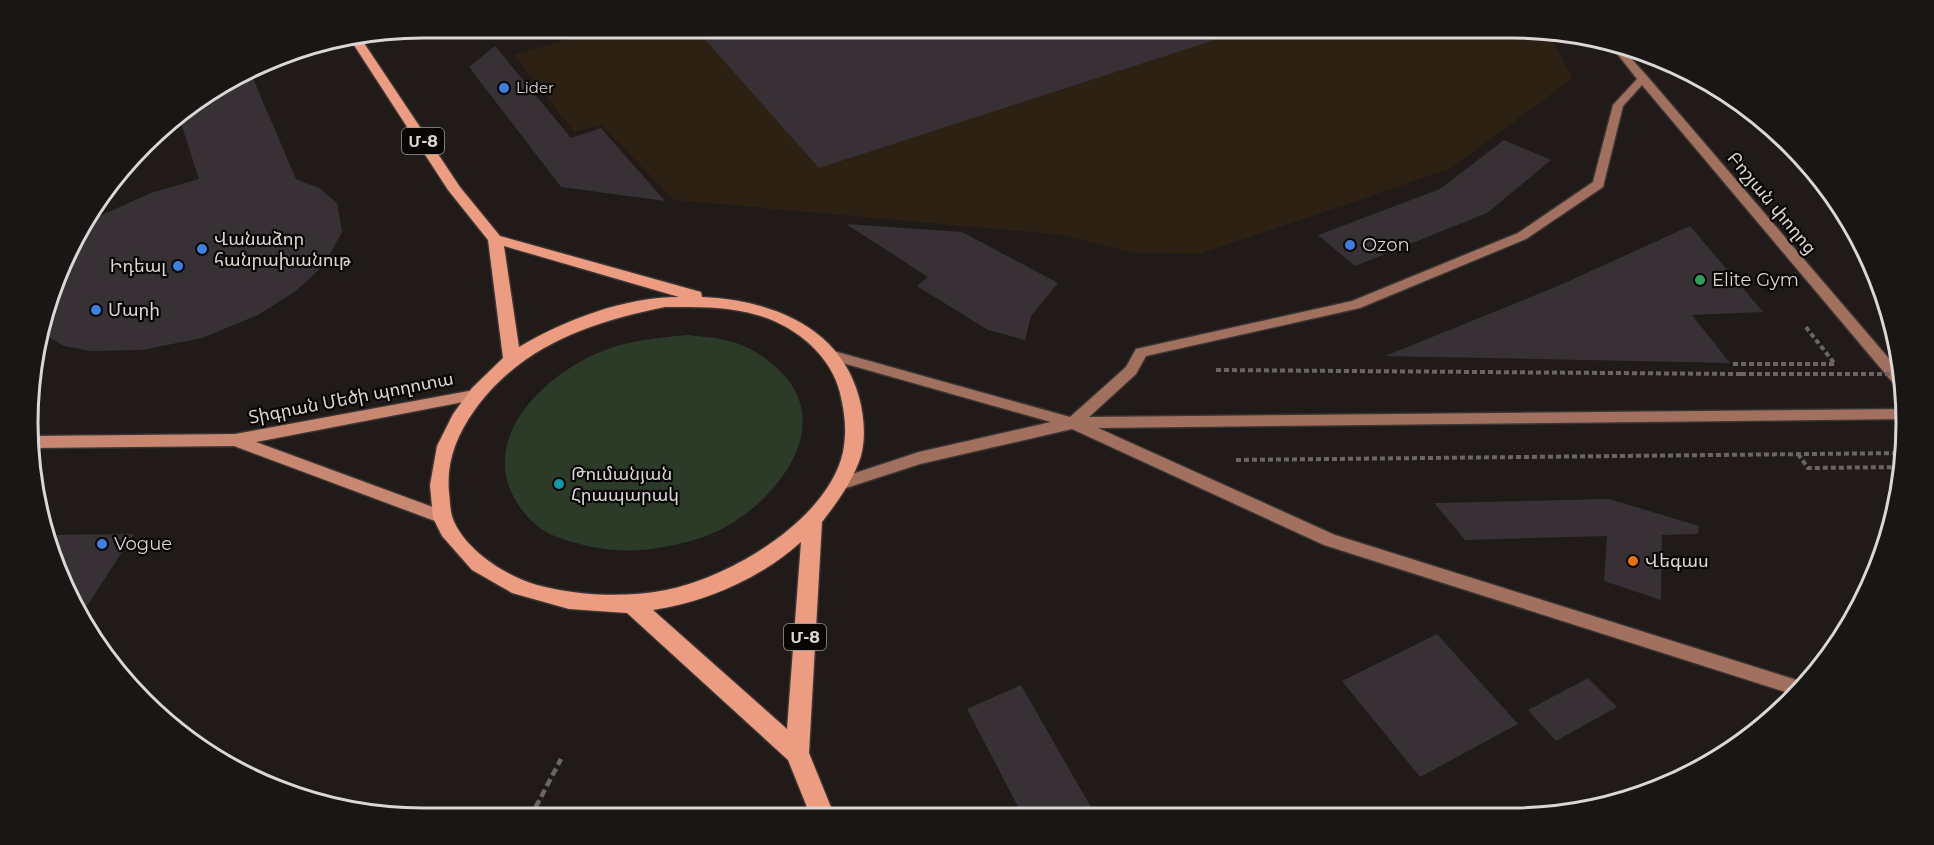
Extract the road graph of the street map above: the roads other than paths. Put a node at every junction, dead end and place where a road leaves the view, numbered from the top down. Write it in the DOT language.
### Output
graph roads {
  1 [pos="358,43"];
  2 [pos="1622,54"];
  3 [pos="1643,78"];
  4 [pos="495,239"];
  5 [pos="717,302"];
  6 [pos="830,355"];
  7 [pos="512,359"];
  8 [pos="1893,373"];
  9 [pos="474,395"];
  10 [pos="1896,414"];
  11 [pos="1073,423"];
  12 [pos="235,440"];
  13 [pos="38,442"];
  14 [pos="840,484"];
  15 [pos="443,518"];
  16 [pos="812,522"];
  17 [pos="632,604"];
  18 [pos="1792,686"];
  19 [pos="797,753"];
  20 [pos="819,808"];
  1 -- 4 [label="highway, Մ-8"];
  2 -- 3 [label="main road, Բոշյան փողոց"];
  3 -- 8 [label="main road, Բոշյան փողոց"];
  3 -- 11 [label="main road"];
  4 -- 5 [label="highway"];
  4 -- 7 [label="highway"];
  5 -- 6 [label="highway"];
  5 -- 7 [label="highway"];
  6 -- 11 [label="main road"];
  6 -- 14 [label="highway"];
  7 -- 9 [label="highway"];
  9 -- 12 [label="main road, Տիգրան Մեծի պողոտա"];
  9 -- 15 [label="highway"];
  10 -- 11 [label="main road"];
  11 -- 14 [label="main road"];
  11 -- 18 [label="main road"];
  12 -- 13 [label="main road, Տիգրան Մեծի պողոտա"];
  12 -- 15 [label="main road, Տիգրան Մեծի պողոտա"];
  14 -- 16 [label="highway"];
  15 -- 17 [label="highway"];
  16 -- 17 [label="highway"];
  16 -- 19 [label="highway, Մ-8"];
  17 -- 19 [label="highway, Մ-8"];
  19 -- 20 [label="highway, Մ-8"];
}
